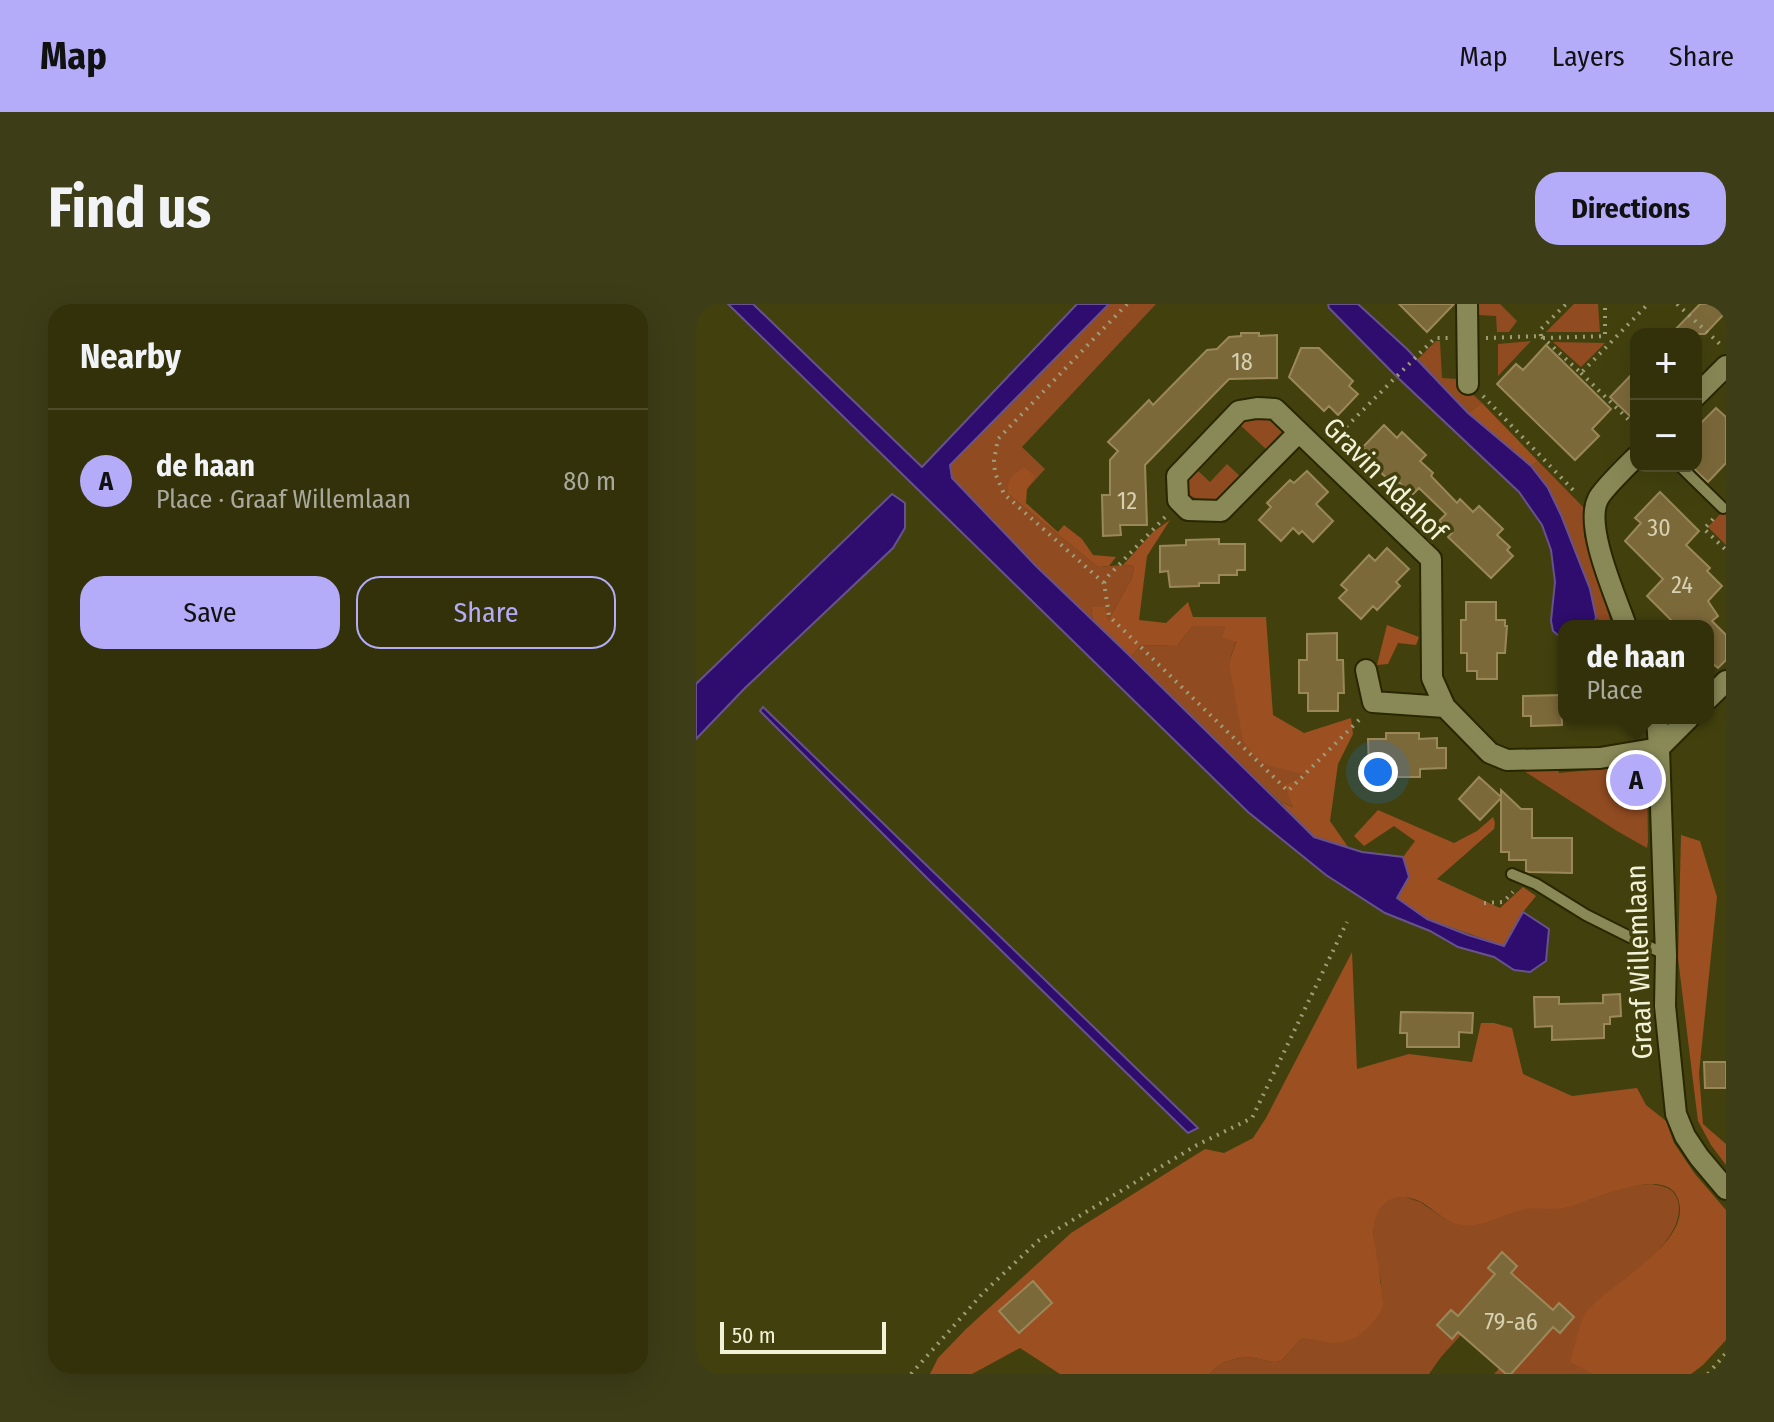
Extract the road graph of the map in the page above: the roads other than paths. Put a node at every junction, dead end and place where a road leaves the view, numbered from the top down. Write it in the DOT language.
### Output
graph roads {
  1 [pos="1467,304"];
  2 [pos="1726,366"];
  3 [pos="1468,384"];
  4 [pos="1702,390"];
  5 [pos="1299,432"];
  6 [pos="1630,464"];
  7 [pos="1686,472"];
  8 [pos="1723,508"];
  9 [pos="1624,620"];
  10 [pos="1366,670"];
  11 [pos="1445,707"];
  12 [pos="1657,724"];
  13 [pos="1683,724"];
  14 [pos="1659,748"];
  15 [pos="1516,875"];
  16 [pos="1666,955"];
  17 [pos="1726,1189"];
  1 -- 3 [label="street"];
  2 -- 4 [label="street"];
  5 -- 5 [label="street, Gravin Adahof"];
  5 -- 11 [label="street, Gravin Adahof"];
  6 -- 9 [label="street"];
  7 -- 8 [label="lane"];
  10 -- 11 [label="street"];
  11 -- 14 [label="street, Gravin Adahof"];
  12 -- 14 [label="street, Graaf Willemlaan"];
  13 -- 14 [label="street"];
  14 -- 16 [label="street, Graaf Willemlaan"];
  15 -- 16 [label="lane"];
  16 -- 17 [label="street, Graaf Willemlaan"];
}
